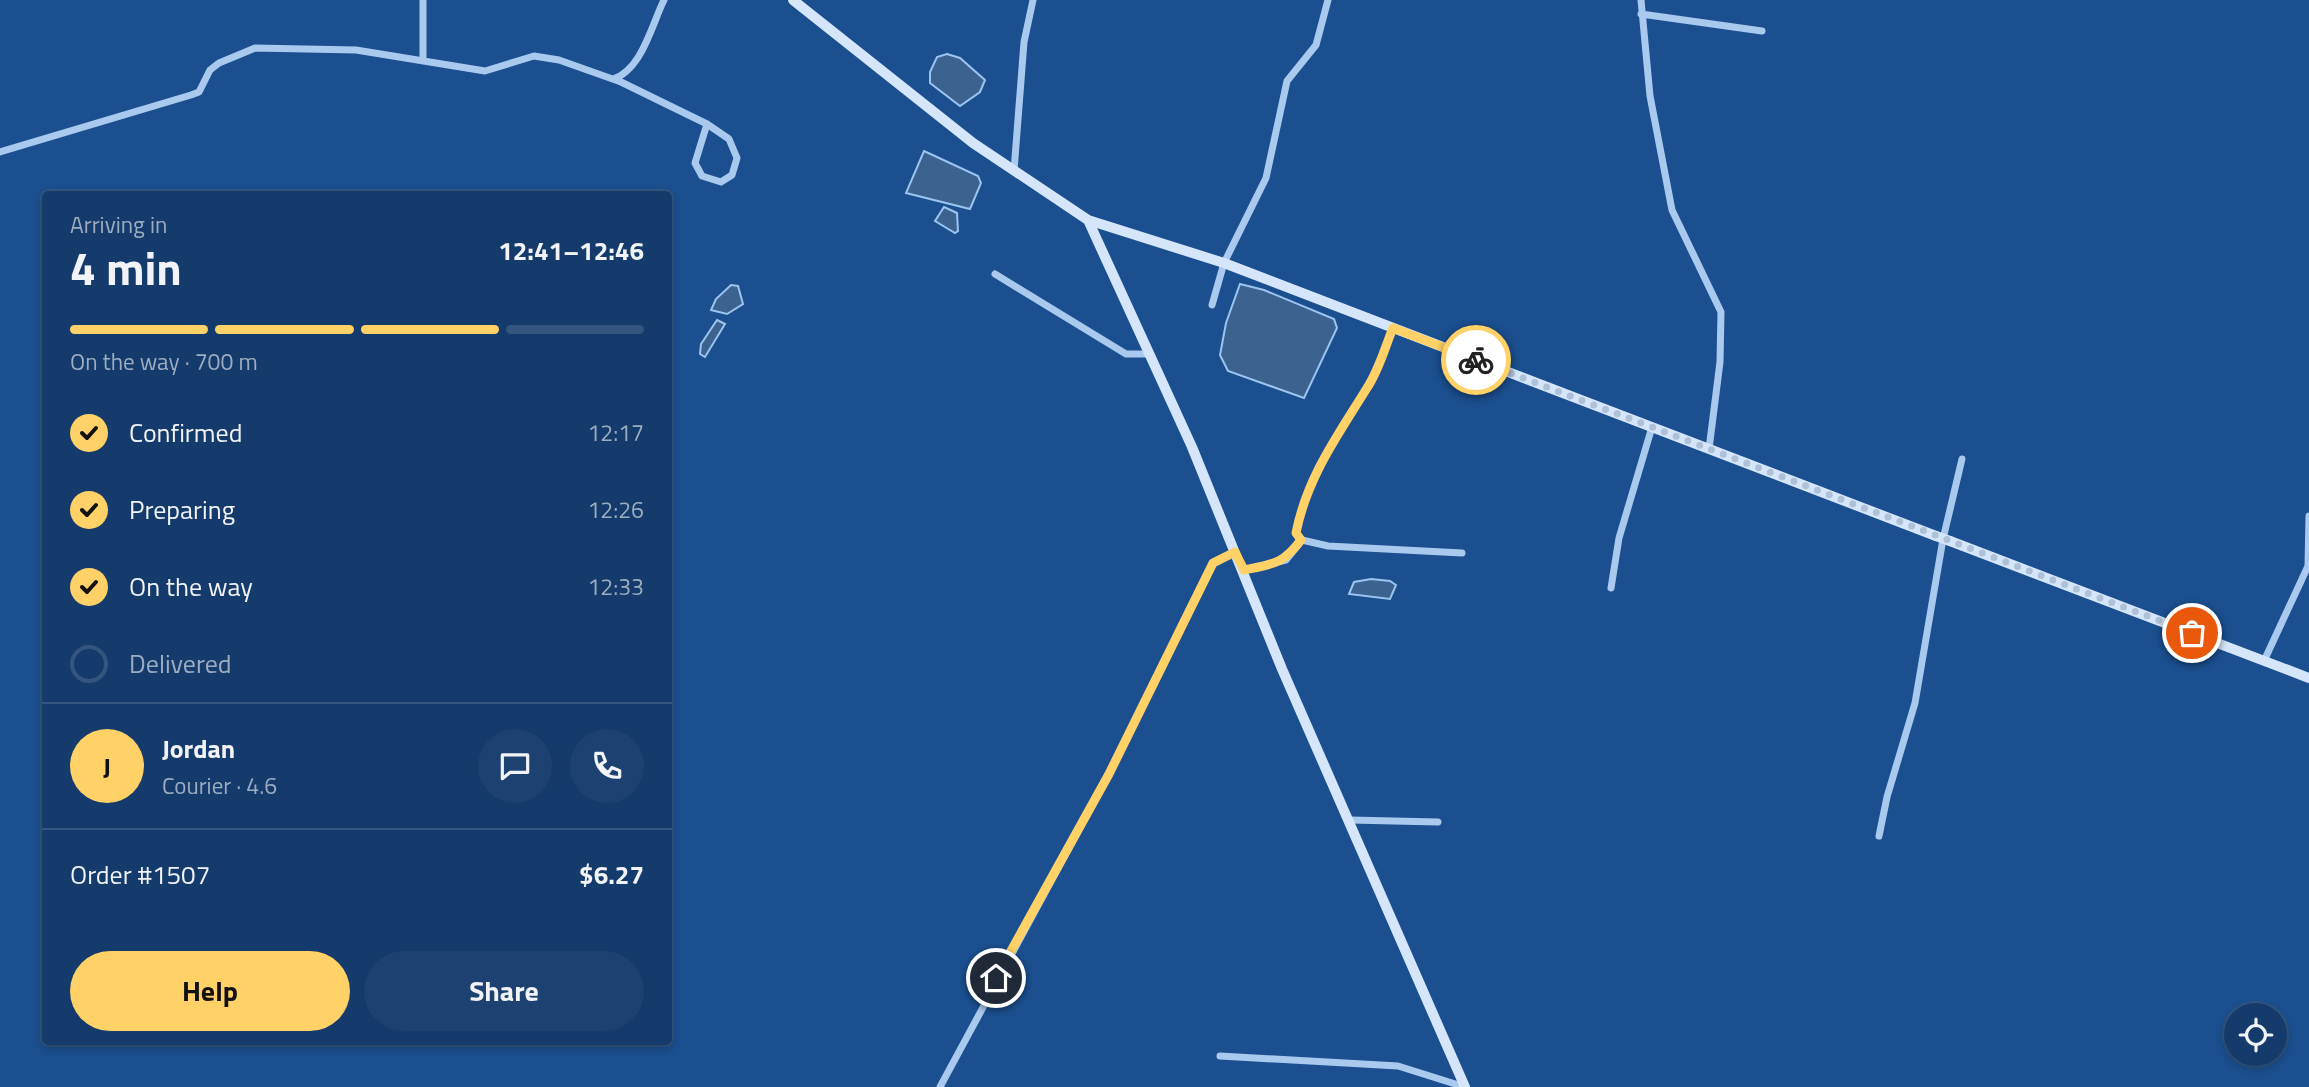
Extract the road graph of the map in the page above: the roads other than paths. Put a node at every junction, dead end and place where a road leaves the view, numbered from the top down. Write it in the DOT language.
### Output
graph roads {
  1 [pos="423,0"];
  2 [pos="664,0"];
  3 [pos="793,0"];
  4 [pos="1033,0"];
  5 [pos="1328,0"];
  6 [pos="1641,0"];
  7 [pos="1641,14"];
  8 [pos="1762,31"];
  9 [pos="423,59"];
  10 [pos="613,79"];
  11 [pos="707,124"];
  12 [pos="0,152"];
  13 [pos="1014,172"];
  14 [pos="1088,220"];
  15 [pos="1224,263"];
  16 [pos="995,274"];
  17 [pos="1212,304"];
  18 [pos="1393,328"];
  19 [pos="1147,354"];
  20 [pos="1652,427"];
  21 [pos="1709,449"];
  22 [pos="1962,459"];
  23 [pos="2309,516"];
  24 [pos="1301,540"];
  25 [pos="1235,552"];
  26 [pos="1462,553"];
  27 [pos="1244,570"];
  28 [pos="1611,588"];
  29 [pos="2264,661"];
  30 [pos="2309,678"];
  31 [pos="1350,820"];
  32 [pos="1437,822"];
  33 [pos="1879,836"];
  34 [pos="1220,1056"];
  35 [pos="940,1087"];
  36 [pos="1465,1087"];
  1 -- 9 [label="street"];
  2 -- 10 [label="street"];
  3 -- 13 [label="main road"];
  4 -- 13 [label="street"];
  5 -- 15 [label="street"];
  6 -- 7 [label="street"];
  7 -- 8 [label="street"];
  7 -- 21 [label="street"];
  9 -- 10 [label="street"];
  9 -- 12 [label="street"];
  10 -- 11 [label="street"];
  11 -- 11 [label="street"];
  13 -- 14 [label="main road"];
  14 -- 15 [label="main road"];
  14 -- 19 [label="main road"];
  15 -- 17 [label="street"];
  15 -- 18 [label="main road"];
  16 -- 19 [label="street"];
  18 -- 20 [label="main road"];
  18 -- 24 [label="street"];
  19 -- 25 [label="main road"];
  20 -- 21 [label="main road"];
  20 -- 28 [label="street"];
  21 -- 29 [label="main road, bridge"];
  22 -- 33 [label="street"];
  23 -- 29 [label="street"];
  24 -- 26 [label="street"];
  24 -- 27 [label="street"];
  25 -- 27 [label="main road"];
  25 -- 35 [label="street"];
  27 -- 31 [label="main road"];
  29 -- 30 [label="main road"];
  31 -- 32 [label="street"];
  31 -- 36 [label="main road"];
  34 -- 36 [label="street"];
}
